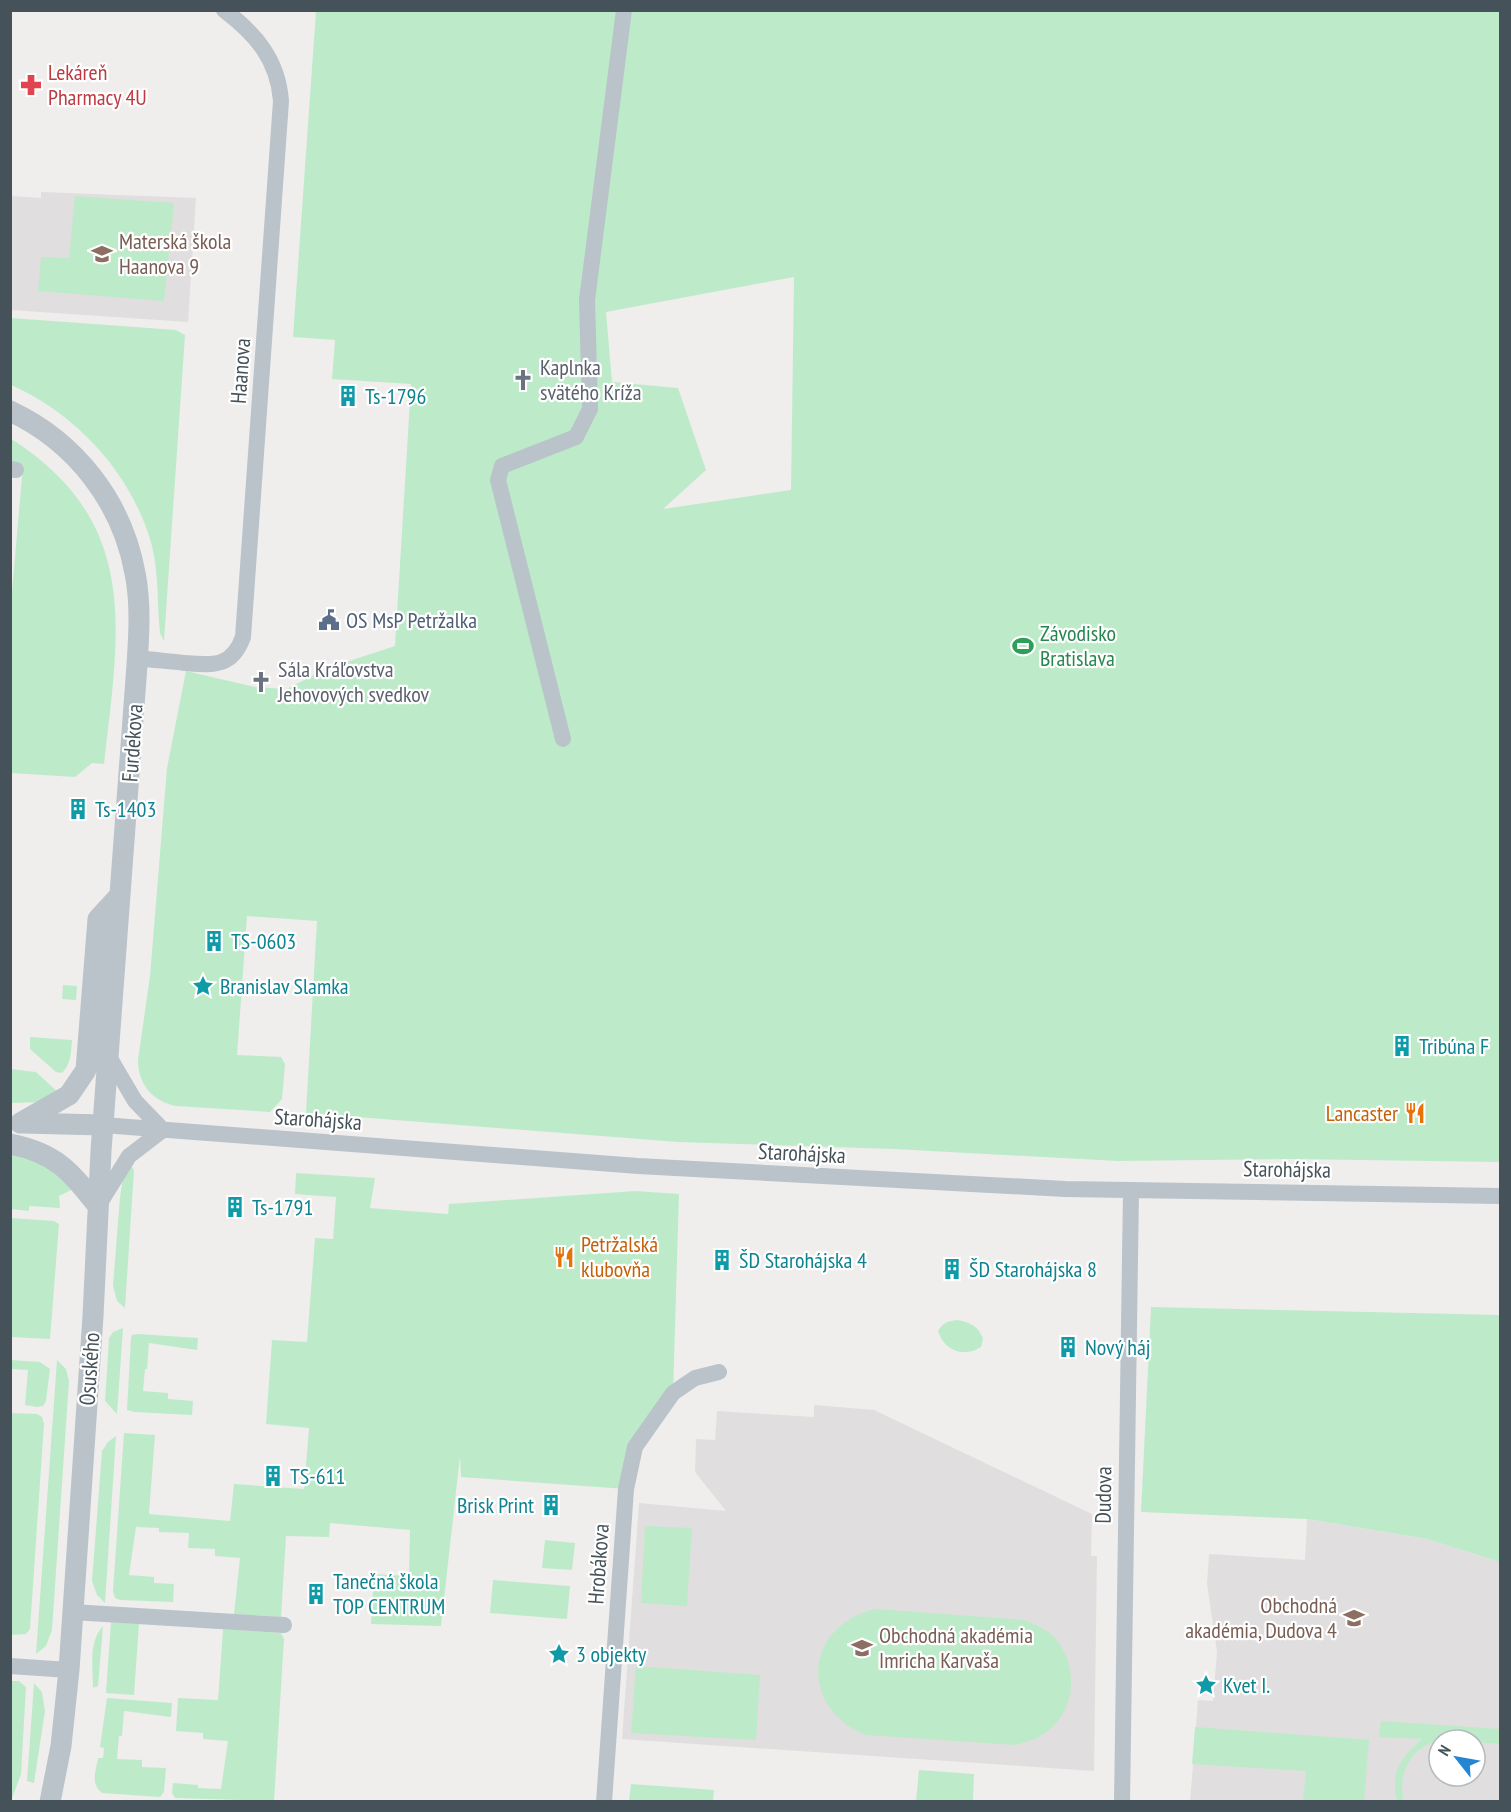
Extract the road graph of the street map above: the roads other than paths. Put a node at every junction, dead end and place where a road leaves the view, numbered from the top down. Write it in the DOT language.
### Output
graph roads {
  1 [pos="224,10"];
  2 [pos="624,10"];
  3 [pos="10,411"];
  4 [pos="138,658"];
  5 [pos="563,739"];
  6 [pos="120,895"];
  7 [pos="108,1055"];
  8 [pos="15,1123"];
  9 [pos="103,1125"];
  10 [pos="163,1130"];
  11 [pos="10,1144"];
  12 [pos="1131,1190"];
  13 [pos="1500,1196"];
  14 [pos="98,1206"];
  15 [pos="719,1372"];
  16 [pos="72,1612"];
  17 [pos="284,1625"];
  18 [pos="10,1666"];
  19 [pos="69,1670"];
  20 [pos="50,1802"];
  21 [pos="604,1802"];
  22 [pos="1122,1802"];
  1 -- 4 [label="street, Haanova"];
  2 -- 5 [label="street"];
  3 -- 4 [label="street, Furdekova"];
  4 -- 6 [label="street, Furdekova"];
  6 -- 7 [label="street, Furdekova"];
  6 -- 8 [label="street"];
  7 -- 9 [label="street, Furdekova"];
  7 -- 10 [label="street"];
  8 -- 9 [label="street"];
  9 -- 10 [label="street, Starohájska"];
  9 -- 14 [label="street, Osuského"];
  10 -- 12 [label="street, Starohájska"];
  10 -- 14 [label="street"];
  11 -- 14 [label="street"];
  12 -- 13 [label="street, Starohájska"];
  12 -- 22 [label="street, Dudova"];
  14 -- 16 [label="street, Osuského"];
  15 -- 21 [label="street, Hrobákova"];
  16 -- 17 [label="street"];
  16 -- 19 [label="street, Osuského"];
  18 -- 19 [label="street"];
  19 -- 20 [label="street, Osuského"];
}
